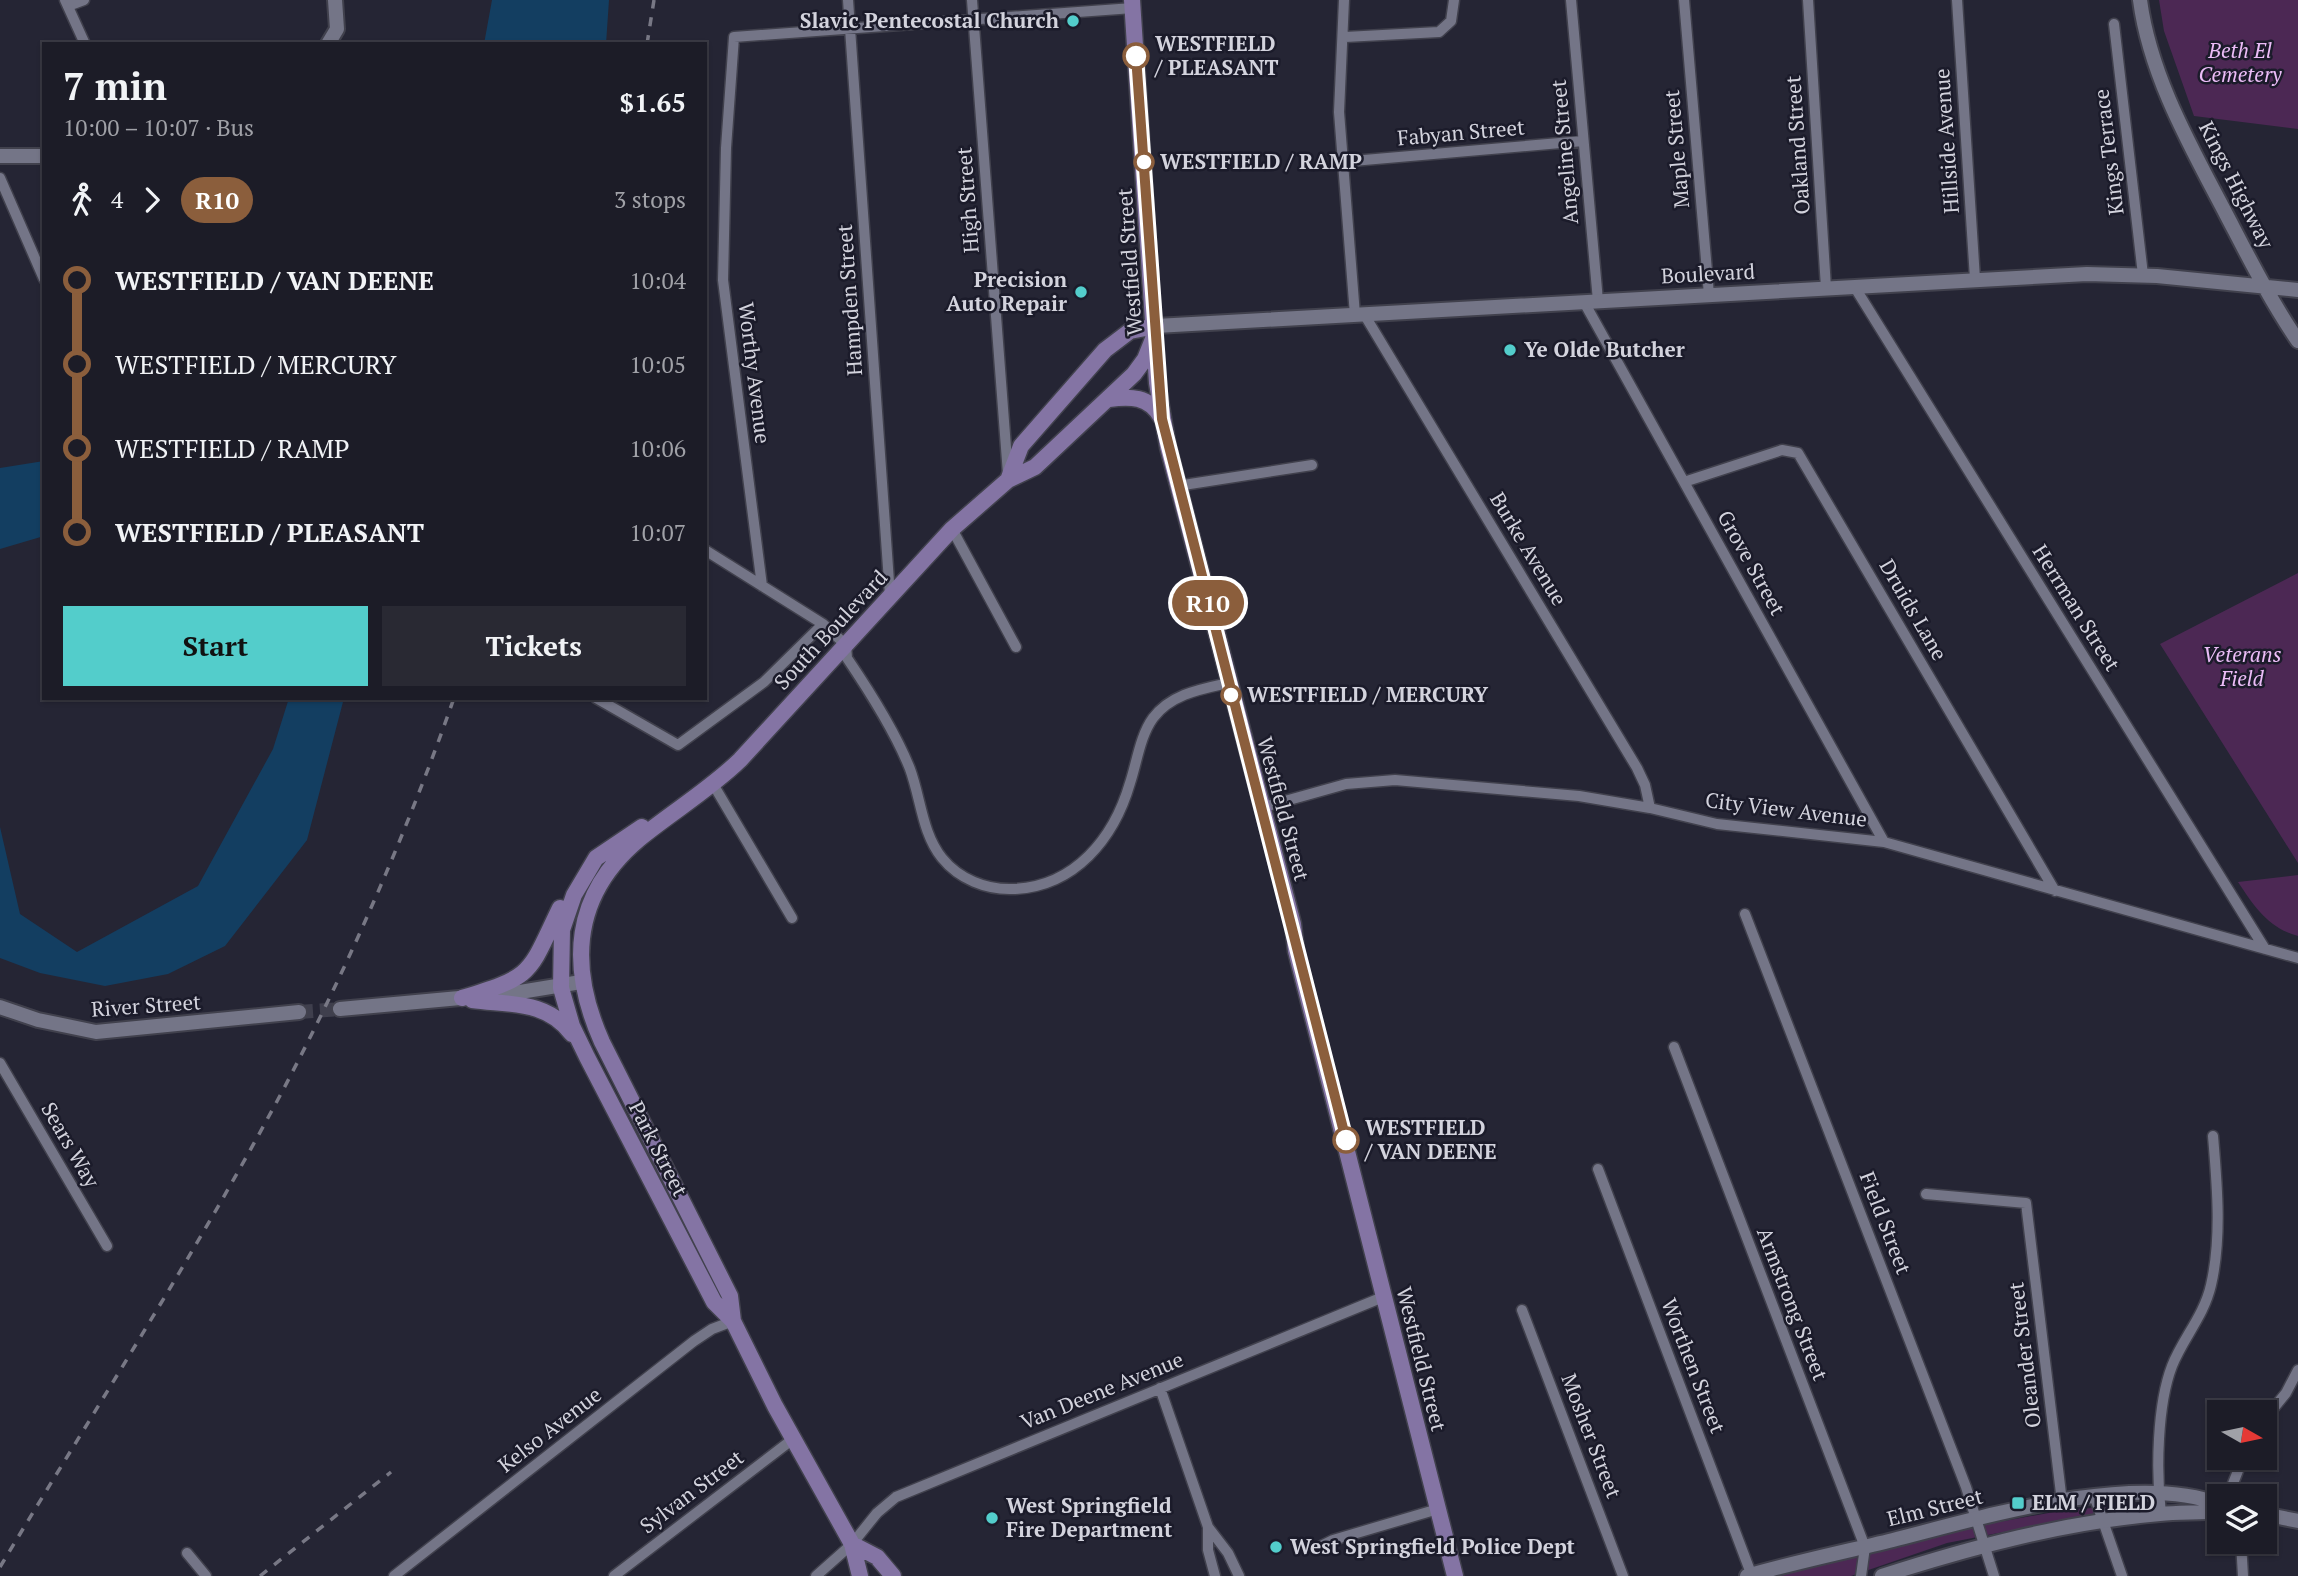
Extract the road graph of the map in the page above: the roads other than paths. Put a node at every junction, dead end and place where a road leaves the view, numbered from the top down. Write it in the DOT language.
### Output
graph roads {
  1 [pos="84,0"];
  2 [pos="335,0"];
  3 [pos="848,0"];
  4 [pos="972,0"];
  5 [pos="1344,0"];
  6 [pos="1454,0"];
  7 [pos="1571,0"];
  8 [pos="1684,0"];
  9 [pos="1808,0"];
  10 [pos="1957,0"];
  11 [pos="2140,0"];
  12 [pos="67,3"];
  13 [pos="1133,4"];
  14 [pos="973,20"];
  15 [pos="2114,24"];
  16 [pos="850,29"];
  17 [pos="1345,37"];
  18 [pos="332,38"];
  19 [pos="84,42"];
  20 [pos="1583,141"];
  21 [pos="0,156"];
  22 [pos="42,156"];
  23 [pos="1341,162"];
  24 [pos="0,178"];
  25 [pos="42,274"];
  26 [pos="2143,275"];
  27 [pos="1975,279"];
  28 [pos="1854,286"];
  29 [pos="2263,287"];
  30 [pos="1826,288"];
  31 [pos="2298,290"];
  32 [pos="1709,295"];
  33 [pos="1591,301"];
  34 [pos="1360,314"];
  35 [pos="1156,326"];
  36 [pos="2298,341"];
  37 [pos="1109,398"];
  38 [pos="1162,419"];
  39 [pos="1312,465"];
  40 [pos="1008,480"];
  41 [pos="1684,482"];
  42 [pos="1177,486"];
  43 [pos="952,529"];
  44 [pos="707,551"];
  45 [pos="762,586"];
  46 [pos="890,597"];
  47 [pos="822,624"];
  48 [pos="846,645"];
  49 [pos="1016,647"];
  50 [pos="1228,683"];
  51 [pos="599,700"];
  52 [pos="713,784"];
  53 [pos="683,806"];
  54 [pos="1260,808"];
  55 [pos="1650,808"];
  56 [pos="1884,842"];
  57 [pos="596,858"];
  58 [pos="2055,891"];
  59 [pos="1745,914"];
  60 [pos="792,918"];
  61 [pos="2265,949"];
  62 [pos="2298,958"];
  63 [pos="581,982"];
  64 [pos="561,988"];
  65 [pos="462,998"];
  66 [pos="340,1009"];
  67 [pos="4,1012"];
  68 [pos="299,1013"];
  69 [pos="1674,1047"];
  70 [pos="587,1057"];
  71 [pos="0,1063"];
  72 [pos="2213,1136"];
  73 [pos="1598,1169"];
  74 [pos="1926,1194"];
  75 [pos="107,1246"];
  76 [pos="1383,1297"];
  77 [pos="1522,1310"];
  78 [pos="733,1321"];
  79 [pos="2298,1370"];
  80 [pos="1160,1388"];
  81 [pos="2277,1405"];
  82 [pos="793,1439"];
  83 [pos="2159,1494"];
  84 [pos="2095,1498"];
  85 [pos="2207,1500"];
  86 [pos="2062,1502"];
  87 [pos="1438,1509"];
  88 [pos="2207,1512"];
  89 [pos="2161,1514"];
  90 [pos="2277,1517"];
  91 [pos="1978,1519"];
  92 [pos="2298,1521"];
  93 [pos="2103,1522"];
  94 [pos="1208,1527"];
  95 [pos="852,1544"];
  96 [pos="1985,1546"];
  97 [pos="1865,1547"];
  98 [pos="1315,1549"];
  99 [pos="187,1553"];
  100 [pos="2242,1554"];
  101 [pos="206,1576"];
  102 [pos="394,1576"];
  103 [pos="614,1576"];
  104 [pos="816,1576"];
  105 [pos="860,1576"];
  106 [pos="893,1576"];
  107 [pos="1215,1576"];
  108 [pos="1239,1576"];
  109 [pos="1455,1576"];
  110 [pos="1623,1576"];
  111 [pos="1750,1576"];
  112 [pos="1861,1576"];
  113 [pos="1882,1576"];
  114 [pos="1994,1576"];
  115 [pos="2122,1576"];
  116 [pos="2243,1576"];
  1 -- 12 [label="street"];
  2 -- 18 [label="main road"];
  3 -- 16 [label="street, Hampden Street"];
  4 -- 14 [label="street, High Street"];
  5 -- 17 [label="street"];
  6 -- 17 [label="street"];
  7 -- 20 [label="street, Angeline Street"];
  8 -- 32 [label="street, Maple Street"];
  9 -- 30 [label="street, Oakland Street"];
  10 -- 27 [label="street, Hillside Avenue"];
  11 -- 29 [label="main road, Kings Highway"];
  12 -- 19 [label="street"];
  13 -- 14 [label="street"];
  13 -- 35 [label="main road, Westfield Street"];
  14 -- 16 [label="street"];
  14 -- 40 [label="street, High Street"];
  15 -- 26 [label="street, Kings Terrace"];
  16 -- 45 [label="street, Worthy Avenue"];
  16 -- 46 [label="street, Hampden Street"];
  17 -- 23 [label="street"];
  20 -- 23 [label="street, Fabyan Street"];
  20 -- 33 [label="street, Angeline Street"];
  21 -- 22 [label="main road"];
  23 -- 34 [label="street"];
  24 -- 25 [label="street"];
  26 -- 27 [label="main road, Boulevard"];
  26 -- 29 [label="main road, Boulevard"];
  27 -- 28 [label="main road, Boulevard"];
  28 -- 30 [label="main road, Boulevard"];
  28 -- 61 [label="street, Herrman Street"];
  29 -- 31 [label="main road, Boulevard"];
  29 -- 36 [label="main road, Kings Highway"];
  30 -- 32 [label="main road, Boulevard"];
  32 -- 33 [label="main road, Boulevard"];
  33 -- 34 [label="main road, Boulevard"];
  33 -- 41 [label="street, Grove Street"];
  34 -- 35 [label="main road, Boulevard"];
  34 -- 55 [label="street, Burke Avenue"];
  35 -- 37 [label="main road, South Boulevard"];
  35 -- 38 [label="main road, Westfield Street"];
  35 -- 40 [label="main road, South Boulevard"];
  37 -- 38 [label="main road"];
  37 -- 40 [label="main road, South Boulevard"];
  38 -- 42 [label="main road, Westfield Street"];
  39 -- 42 [label="street"];
  40 -- 43 [label="main road, South Boulevard"];
  41 -- 56 [label="street, Grove Street"];
  41 -- 58 [label="street, Druids Lane"];
  42 -- 50 [label="main road, Westfield Street"];
  43 -- 46 [label="main road, South Boulevard"];
  43 -- 49 [label="street"];
  44 -- 45 [label="street"];
  45 -- 47 [label="street"];
  46 -- 48 [label="main road, South Boulevard"];
  47 -- 48 [label="street"];
  47 -- 51 [label="street"];
  48 -- 50 [label="street"];
  48 -- 52 [label="main road, South Boulevard"];
  50 -- 54 [label="main road, Westfield Street"];
  52 -- 53 [label="main road, South Boulevard"];
  52 -- 60 [label="street"];
  53 -- 57 [label="main road, South Boulevard"];
  53 -- 63 [label="main road, South Boulevard"];
  54 -- 55 [label="street, City View Avenue"];
  54 -- 76 [label="main road, Westfield Street"];
  55 -- 56 [label="street, City View Avenue"];
  56 -- 58 [label="street, City View Avenue"];
  57 -- 64 [label="main road, South Boulevard"];
  57 -- 65 [label="main road"];
  58 -- 61 [label="street, City View Avenue"];
  59 -- 91 [label="street, Field Street"];
  61 -- 62 [label="street, City View Avenue"];
  63 -- 64 [label="main road"];
  63 -- 78 [label="main road, Park Street"];
  64 -- 65 [label="main road"];
  64 -- 70 [label="main road, Park Street"];
  65 -- 66 [label="main road"];
  65 -- 70 [label="main road"];
  67 -- 68 [label="main road, River Street"];
  69 -- 97 [label="street, Armstrong Street"];
  70 -- 78 [label="main road, Park Street"];
  71 -- 75 [label="street, Sears Way"];
  72 -- 83 [label="street"];
  73 -- 111 [label="street, Worthen Street"];
  74 -- 86 [label="street, Oleander Street"];
  76 -- 80 [label="street, Van Deene Avenue"];
  76 -- 87 [label="main road, Westfield Street"];
  77 -- 110 [label="street, Mosher Street"];
  78 -- 82 [label="main road, Park Street"];
  78 -- 102 [label="street, Kelso Avenue"];
  79 -- 81 [label="street"];
  80 -- 94 [label="street"];
  80 -- 95 [label="street, Van Deene Avenue"];
  82 -- 95 [label="main road, Park Street"];
  82 -- 103 [label="street, Sylvan Street"];
  83 -- 84 [label="main road, Elm Street"];
  83 -- 85 [label="main road, Elm Street"];
  83 -- 89 [label="street"];
  84 -- 86 [label="main road, Elm Street"];
  84 -- 93 [label="street"];
  86 -- 91 [label="main road, Elm Street"];
  87 -- 98 [label="street"];
  87 -- 109 [label="main road, Westfield Street"];
  88 -- 89 [label="main road"];
  89 -- 93 [label="main road"];
  90 -- 92 [label="main road"];
  91 -- 96 [label="street, Field Street"];
  91 -- 97 [label="main road, Elm Street"];
  93 -- 96 [label="main road"];
  93 -- 115 [label="street"];
  94 -- 107 [label="street"];
  94 -- 108 [label="street"];
  95 -- 104 [label="street, Van Deene Avenue"];
  95 -- 105 [label="main road"];
  95 -- 106 [label="main road, Park Street"];
  96 -- 113 [label="main road"];
  96 -- 114 [label="street, Field Street"];
  97 -- 111 [label="main road, Elm Street"];
  97 -- 112 [label="street, Armstrong Street"];
  99 -- 101 [label="street"];
  100 -- 116 [label="street"];
}
